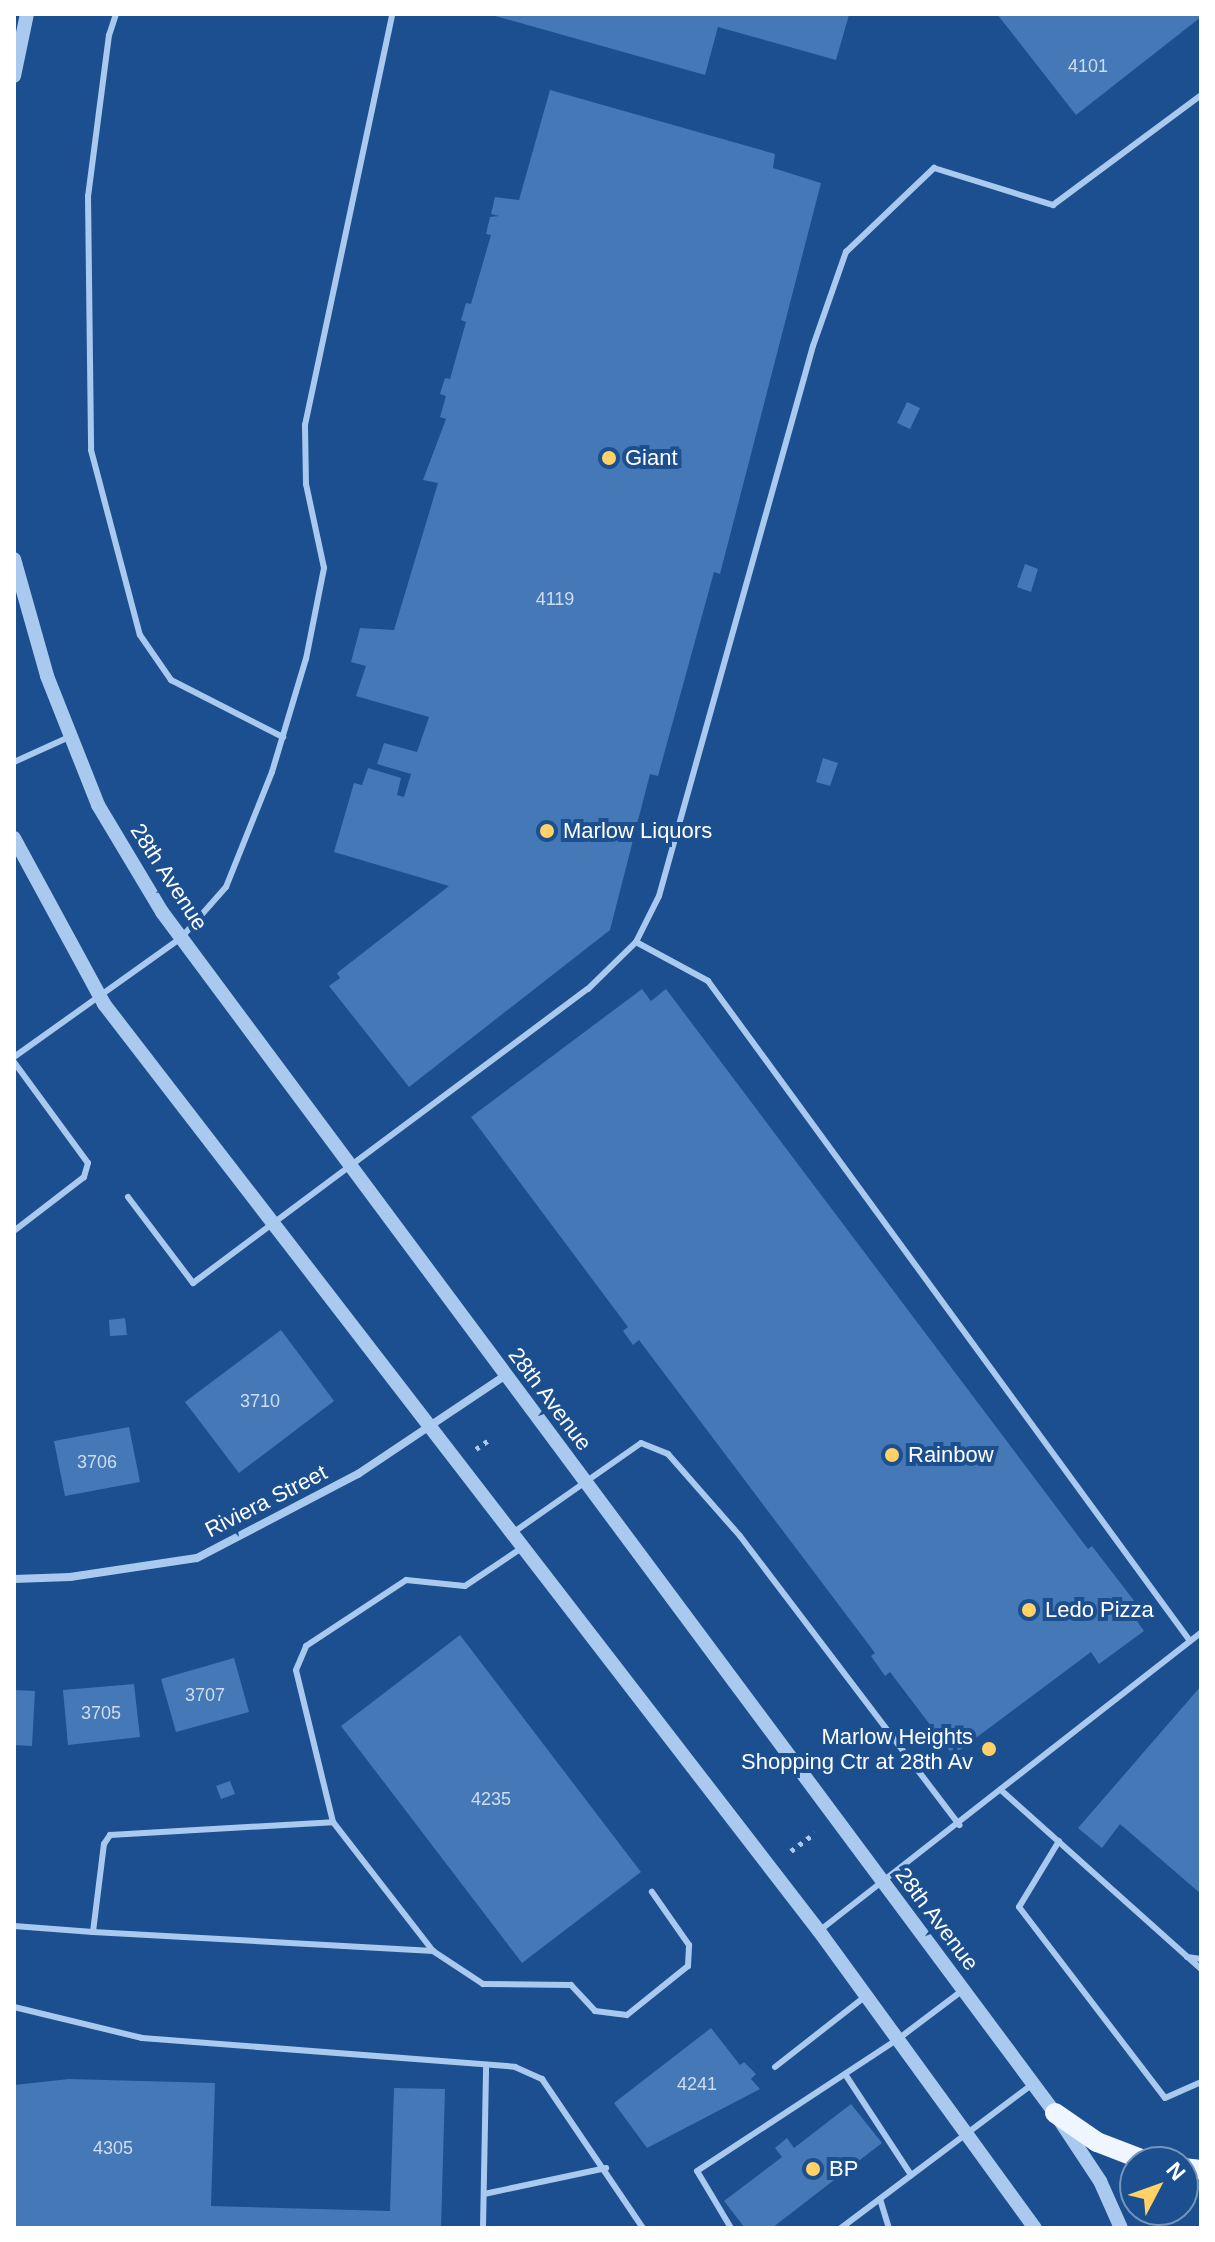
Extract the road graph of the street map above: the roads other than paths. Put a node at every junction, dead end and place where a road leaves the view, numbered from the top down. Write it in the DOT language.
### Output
graph roads {
  1 [pos="27,14"];
  2 [pos="116,14"];
  3 [pos="392,14"];
  4 [pos="14,76"];
  5 [pos="1201,95"];
  6 [pos="14,559"];
  7 [pos="71,736"];
  8 [pos="283,737"];
  9 [pos="14,762"];
  10 [pos="14,838"];
  11 [pos="181,938"];
  12 [pos="636,942"];
  13 [pos="100,998"];
  14 [pos="14,1060"];
  15 [pos="349,1167"];
  16 [pos="128,1197"];
  17 [pos="272,1225"];
  18 [pos="14,1231"];
  19 [pos="506,1375"];
  20 [pos="426,1428"];
  21 [pos="583,1480"];
  22 [pos="509,1535"];
  23 [pos="520,1549"];
  24 [pos="14,1579"];
  25 [pos="1201,1633"];
  26 [pos="1190,1641"];
  27 [pos="1002,1791"];
  28 [pos="333,1822"];
  29 [pos="959,1825"];
  30 [pos="1059,1841"];
  31 [pos="884,1885"];
  32 [pos="652,1892"];
  33 [pos="14,1926"];
  34 [pos="819,1931"];
  35 [pos="93,1932"];
  36 [pos="433,1951"];
  37 [pos="1187,1957"];
  38 [pos="1201,1959"];
  39 [pos="1201,1969"];
  40 [pos="963,1990"];
  41 [pos="866,1996"];
  42 [pos="14,2007"];
  43 [pos="898,2039"];
  44 [pos="486,2065"];
  45 [pos="775,2067"];
  46 [pos="845,2074"];
  47 [pos="1201,2082"];
  48 [pos="1033,2084"];
  49 [pos="1055,2113"];
  50 [pos="967,2133"];
  51 [pos="1119,2150"];
  52 [pos="606,2168"];
  53 [pos="911,2175"];
  54 [pos="484,2194"];
  55 [pos="880,2199"];
  56 [pos="483,2228"];
  57 [pos="643,2228"];
  58 [pos="731,2228"];
  59 [pos="841,2228"];
  60 [pos="889,2228"];
  61 [pos="1035,2228"];
  62 [pos="1121,2228"];
  1 -- 4 [label="street"];
  2 -- 8 [label="lane"];
  3 -- 8 [label="lane"];
  5 -- 12 [label="lane"];
  6 -- 7 [label="street, 28th Avenue"];
  7 -- 9 [label="lane"];
  7 -- 11 [label="street, 28th Avenue"];
  8 -- 11 [label="lane"];
  10 -- 13 [label="street"];
  11 -- 13 [label="lane"];
  11 -- 15 [label="street, 28th Avenue"];
  12 -- 15 [label="lane"];
  12 -- 26 [label="lane"];
  13 -- 14 [label="lane"];
  13 -- 17 [label="street"];
  14 -- 18 [label="lane"];
  15 -- 17 [label="lane"];
  15 -- 19 [label="street, 28th Avenue"];
  16 -- 17 [label="lane"];
  17 -- 20 [label="street"];
  19 -- 20 [label="street, Riviera Street"];
  19 -- 21 [label="street, 28th Avenue"];
  20 -- 22 [label="street"];
  20 -- 24 [label="street, Riviera Street"];
  21 -- 22 [label="lane"];
  21 -- 29 [label="lane"];
  21 -- 31 [label="street, 28th Avenue"];
  22 -- 23 [label="street"];
  23 -- 28 [label="lane"];
  23 -- 34 [label="street"];
  25 -- 26 [label="lane"];
  26 -- 27 [label="lane"];
  27 -- 29 [label="lane"];
  27 -- 30 [label="lane"];
  28 -- 35 [label="lane"];
  28 -- 36 [label="lane"];
  29 -- 31 [label="lane"];
  30 -- 37 [label="lane"];
  30 -- 47 [label="lane"];
  31 -- 34 [label="lane"];
  31 -- 40 [label="street, 28th Avenue"];
  32 -- 36 [label="lane"];
  33 -- 35 [label="lane"];
  34 -- 41 [label="street"];
  35 -- 36 [label="lane"];
  37 -- 38 [label="lane"];
  37 -- 39 [label="lane"];
  40 -- 43 [label="lane"];
  40 -- 48 [label="street, 28th Avenue"];
  41 -- 43 [label="street"];
  41 -- 45 [label="lane"];
  42 -- 44 [label="lane"];
  43 -- 46 [label="lane"];
  43 -- 50 [label="street"];
  44 -- 52 [label="lane"];
  44 -- 54 [label="lane"];
  46 -- 53 [label="lane"];
  46 -- 58 [label="lane"];
  48 -- 49 [label="street, 28th Avenue"];
  48 -- 50 [label="lane"];
  49 -- 51 [label="main road"];
  49 -- 62 [label="street, 28th Avenue"];
  50 -- 53 [label="lane"];
  50 -- 61 [label="street"];
  52 -- 54 [label="lane"];
  52 -- 57 [label="lane"];
  53 -- 55 [label="lane"];
  54 -- 56 [label="lane"];
  55 -- 59 [label="lane"];
  55 -- 60 [label="lane"];
}
